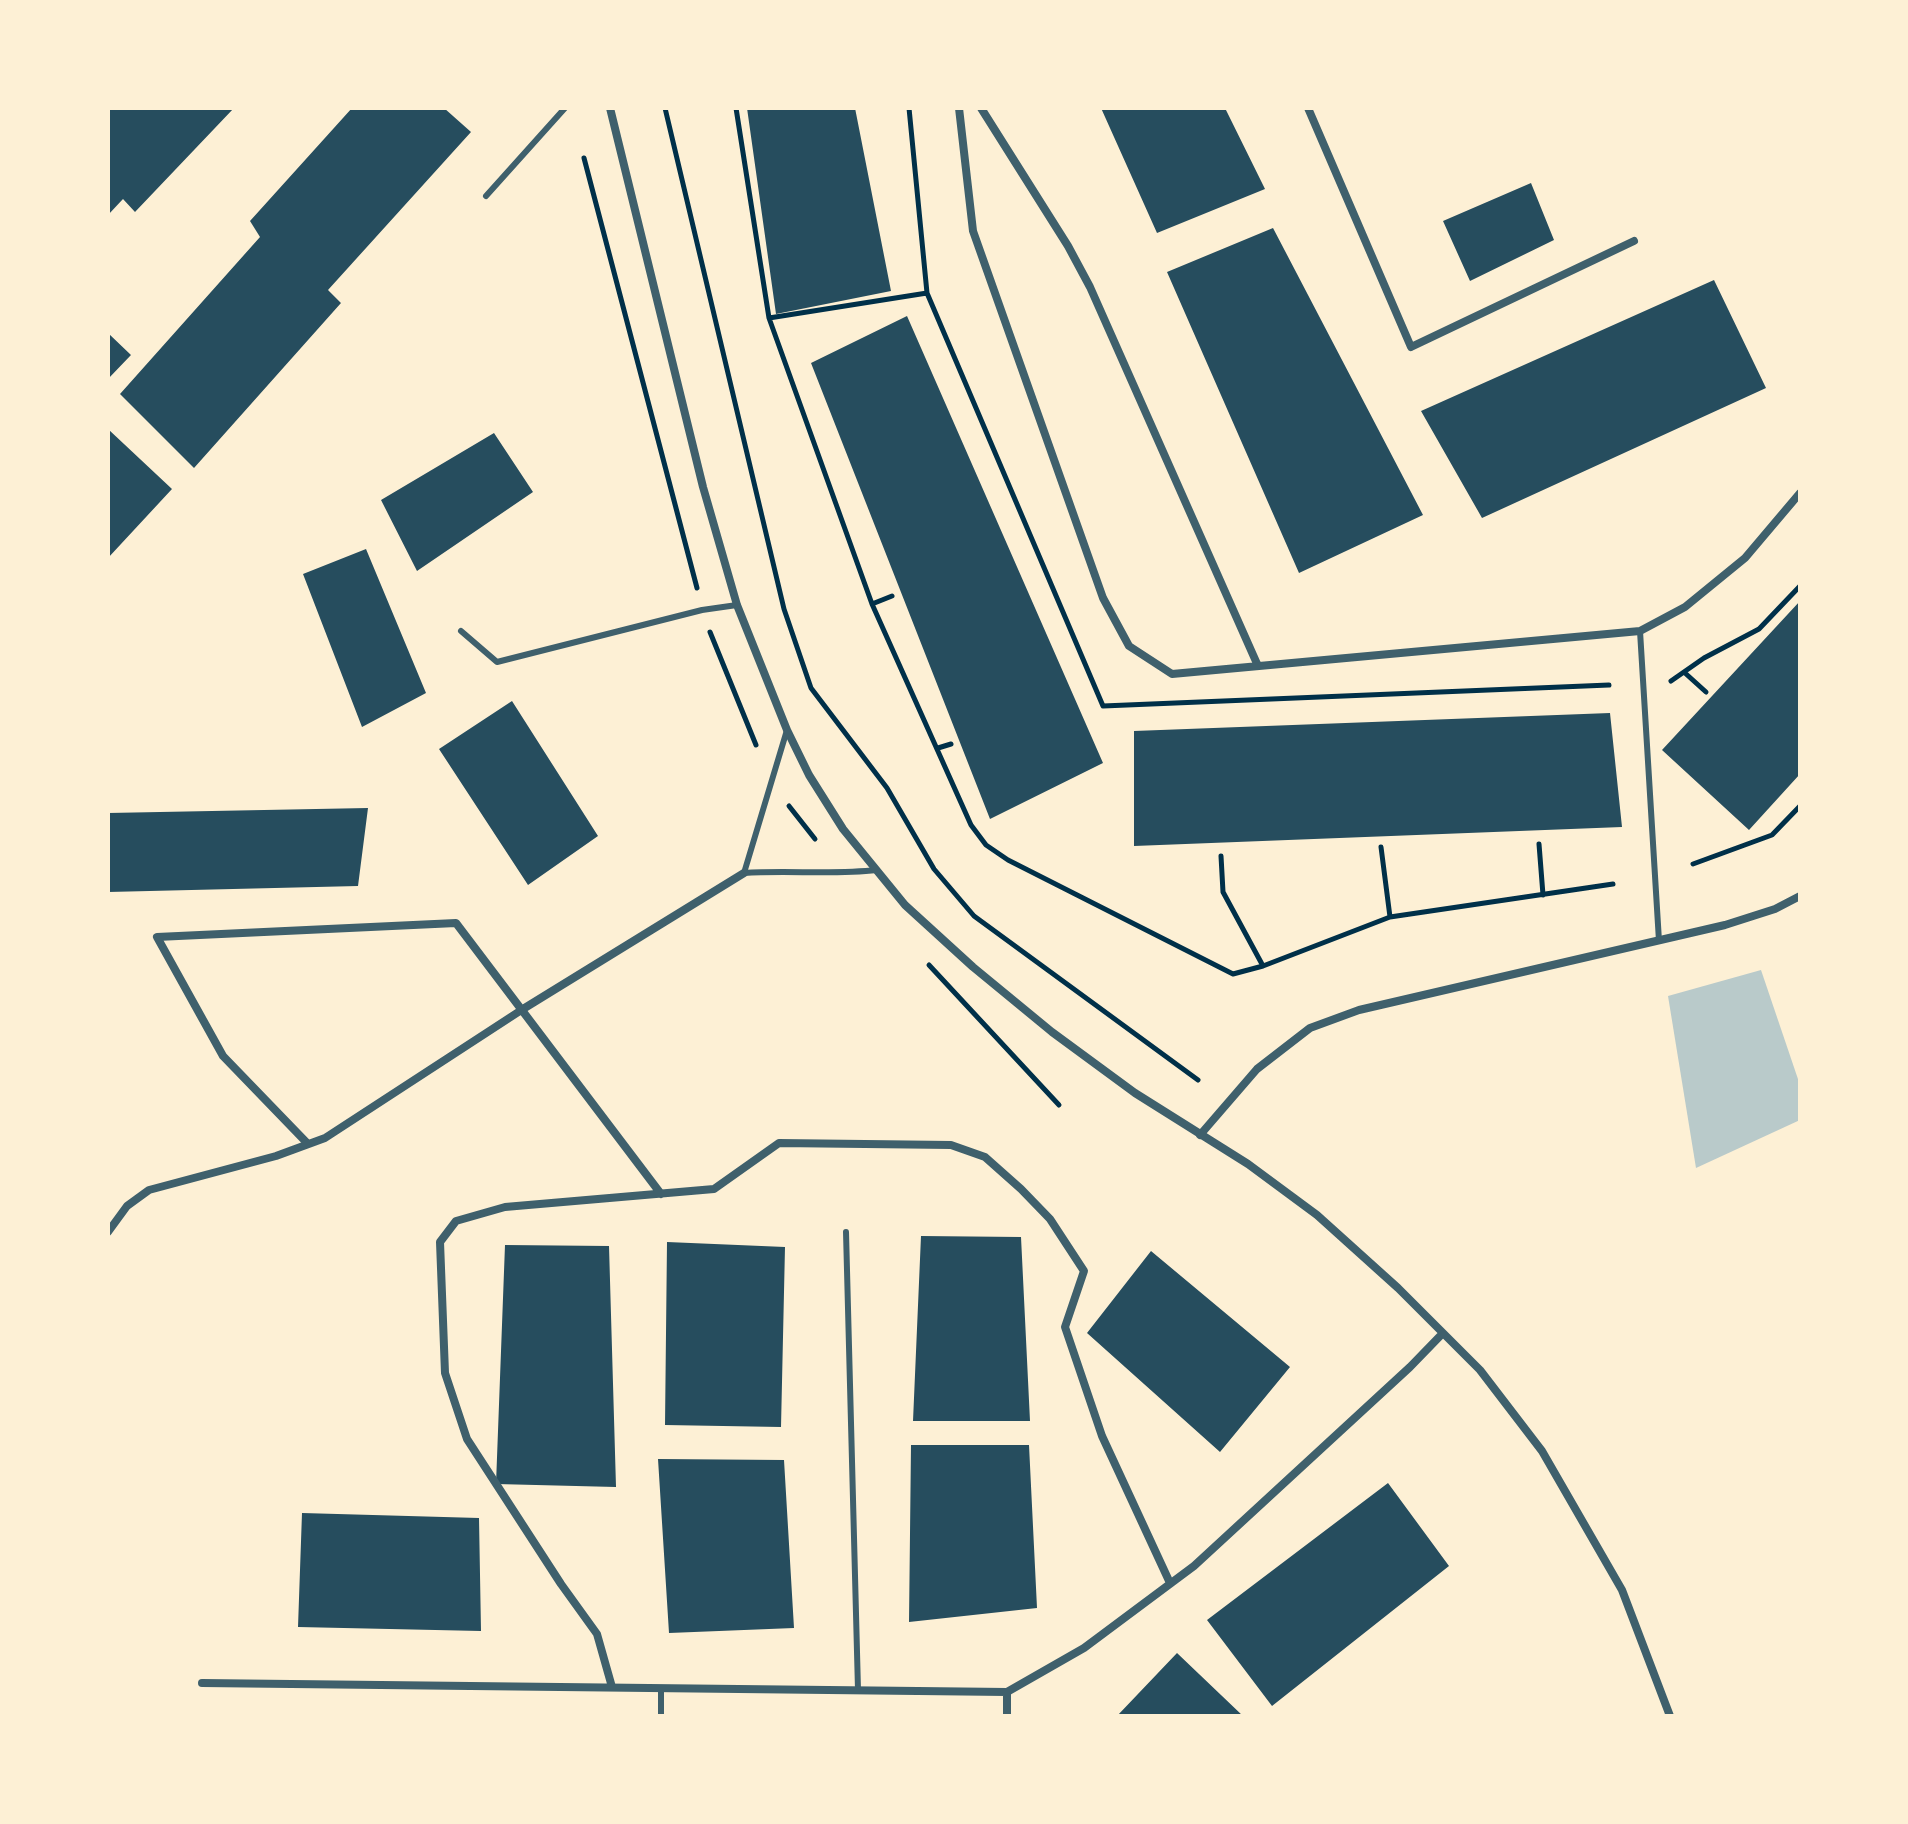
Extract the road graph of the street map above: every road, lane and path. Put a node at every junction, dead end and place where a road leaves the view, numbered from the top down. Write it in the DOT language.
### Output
graph roads {
  1 [pos="565,108"];
  2 [pos="610,108"];
  3 [pos="665,108"];
  4 [pos="736,108"];
  5 [pos="909,108"];
  6 [pos="959,108"];
  7 [pos="981,108"];
  8 [pos="1308,108"];
  9 [pos="584,158"];
  10 [pos="486,196"];
  11 [pos="1634,241"];
  12 [pos="927,293"];
  13 [pos="769,318"];
  14 [pos="1800,493"];
  15 [pos="1800,586"];
  16 [pos="892,596"];
  17 [pos="872,604"];
  18 [pos="737,605"];
  19 [pos="702,610"];
  20 [pos="461,631"];
  21 [pos="1640,631"];
  22 [pos="714,644"];
  23 [pos="1258,666"];
  24 [pos="1685,673"];
  25 [pos="1671,681"];
  26 [pos="1609,685"];
  27 [pos="1706,692"];
  28 [pos="787,730"];
  29 [pos="951,744"];
  30 [pos="938,748"];
  31 [pos="1800,806"];
  32 [pos="1539,844"];
  33 [pos="1381,847"];
  34 [pos="1221,856"];
  35 [pos="1693,864"];
  36 [pos="877,870"];
  37 [pos="744,873"];
  38 [pos="1613,884"];
  39 [pos="1543,895"];
  40 [pos="1800,896"];
  41 [pos="1390,917"];
  42 [pos="1659,941"];
  43 [pos="1263,966"];
  44 [pos="523,1009"];
  45 [pos="1198,1080"];
  46 [pos="1200,1135"];
  47 [pos="308,1144"];
  48 [pos="661,1194"];
  49 [pos="108,1232"];
  50 [pos="846,1232"];
  51 [pos="1443,1333"];
  52 [pos="1170,1583"];
  53 [pos="202,1683"];
  54 [pos="612,1687"];
  55 [pos="661,1688"];
  56 [pos="858,1690"];
  57 [pos="1007,1692"];
  58 [pos="661,1716"];
  59 [pos="1007,1716"];
  60 [pos="1670,1716"];
  1 -- 10 [label="lane"];
  2 -- 18 [label="street"];
  3 -- 45 [label="path"];
  4 -- 13 [label="path"];
  5 -- 12 [label="path"];
  6 -- 23 [label="street"];
  7 -- 23 [label="street"];
  8 -- 11 [label="street"];
  9 -- 19 [label="path"];
  12 -- 13 [label="path"];
  12 -- 26 [label="path"];
  13 -- 17 [label="path"];
  14 -- 21 [label="street"];
  15 -- 24 [label="path"];
  16 -- 17 [label="path"];
  17 -- 30 [label="path"];
  18 -- 19 [label="lane"];
  18 -- 28 [label="street"];
  19 -- 20 [label="lane"];
  19 -- 22 [label="path"];
  21 -- 23 [label="street"];
  21 -- 42 [label="lane"];
  24 -- 25 [label="path"];
  24 -- 27 [label="path"];
  28 -- 36 [label="street"];
  28 -- 37 [label="lane"];
  29 -- 30 [label="path"];
  30 -- 43 [label="path"];
  31 -- 35 [label="path"];
  32 -- 39 [label="path"];
  33 -- 41 [label="path"];
  34 -- 43 [label="path"];
  36 -- 37 [label="lane"];
  36 -- 46 [label="street"];
  37 -- 44 [label="street"];
  38 -- 39 [label="path"];
  39 -- 41 [label="path"];
  40 -- 42 [label="street"];
  41 -- 43 [label="path"];
  42 -- 46 [label="street"];
  44 -- 47 [label="street"];
  44 -- 47 [label="street"];
  44 -- 48 [label="street"];
  46 -- 51 [label="street"];
  47 -- 49 [label="street"];
  48 -- 52 [label="street"];
  48 -- 54 [label="street"];
  50 -- 56 [label="lane"];
  51 -- 52 [label="street"];
  51 -- 60 [label="street"];
  52 -- 57 [label="street"];
  53 -- 54 [label="street"];
  54 -- 55 [label="street"];
  55 -- 56 [label="street"];
  55 -- 58 [label="lane"];
  56 -- 57 [label="street"];
  57 -- 59 [label="street"];
}
